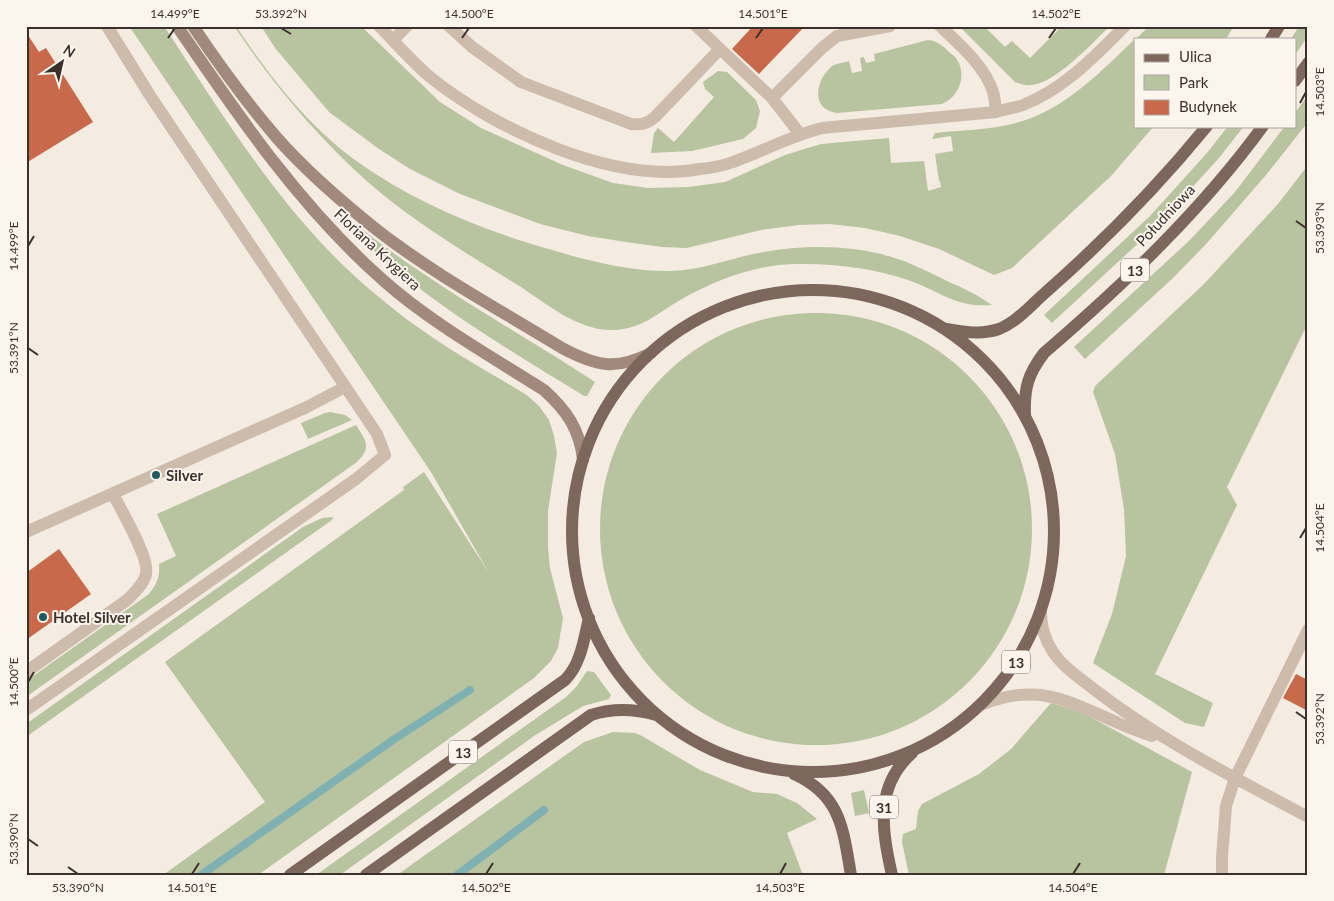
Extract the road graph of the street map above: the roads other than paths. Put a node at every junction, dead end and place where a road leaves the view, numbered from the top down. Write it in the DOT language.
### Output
graph roads {
  1 [pos="107,26"];
  2 [pos="177,26"];
  3 [pos="193,26"];
  4 [pos="379,26"];
  5 [pos="407,26"];
  6 [pos="449,26"];
  7 [pos="696,26"];
  8 [pos="890,26"];
  9 [pos="940,26"];
  10 [pos="1125,26"];
  11 [pos="1279,26"];
  12 [pos="871,28"];
  13 [pos="1272,38"];
  14 [pos="393,40"];
  15 [pos="720,49"];
  16 [pos="1308,63"];
  17 [pos="1296,80"];
  18 [pos="772,98"];
  19 [pos="996,112"];
  20 [pos="1205,128"];
  21 [pos="1261,128"];
  22 [pos="800,134"];
  23 [pos="944,329"];
  24 [pos="651,353"];
  25 [pos="345,387"];
  26 [pos="1025,417"];
  27 [pos="583,460"];
  28 [pos="113,494"];
  29 [pos="26,532"];
  30 [pos="1041,612"];
  31 [pos="589,618"];
  32 [pos="1308,630"];
  33 [pos="26,672"];
  34 [pos="980,705"];
  35 [pos="26,710"];
  36 [pos="658,716"];
  37 [pos="1178,746"];
  38 [pos="916,749"];
  39 [pos="787,770"];
  40 [pos="1235,778"];
  41 [pos="1308,817"];
  42 [pos="290,875"];
  43 [pos="366,875"];
  44 [pos="851,875"];
  45 [pos="892,875"];
  46 [pos="1222,875"];
  1 -- 25 [label="lane"];
  2 -- 27 [label="street, Floriana Krygiera"];
  3 -- 24 [label="street, Floriana Krygiera"];
  4 -- 14 [label="lane"];
  5 -- 14 [label="lane"];
  6 -- 15 [label="lane"];
  7 -- 15 [label="lane"];
  8 -- 12 [label="lane"];
  9 -- 19 [label="lane"];
  10 -- 19 [label="lane"];
  11 -- 13 [label="main road"];
  12 -- 18 [label="lane"];
  14 -- 22 [label="lane"];
  15 -- 18 [label="lane"];
  16 -- 17 [label="main road"];
  18 -- 22 [label="lane"];
  19 -- 22 [label="lane"];
  20 -- 23 [label="main road, Południowa / 13"];
  21 -- 26 [label="main road, Południowa / 13"];
  23 -- 24 [label="main road, 13"];
  23 -- 26 [label="main road"];
  24 -- 27 [label="main road, 13"];
  25 -- 28 [label="lane"];
  25 -- 35 [label="lane"];
  26 -- 30 [label="main road, 13"];
  27 -- 31 [label="main road, 13"];
  28 -- 29 [label="lane"];
  28 -- 33 [label="lane"];
  30 -- 34 [label="main road, 13"];
  30 -- 37 [label="lane"];
  31 -- 36 [label="main road, 13"];
  31 -- 42 [label="main road, 13"];
  32 -- 40 [label="lane"];
  34 -- 37 [label="lane"];
  34 -- 38 [label="main road, 13"];
  36 -- 39 [label="main road, 13"];
  36 -- 43 [label="main road, 13"];
  37 -- 40 [label="lane"];
  38 -- 39 [label="main road, 13"];
  38 -- 45 [label="main road, 31"];
  39 -- 44 [label="main road"];
  40 -- 41 [label="lane"];
  40 -- 46 [label="lane"];
}
